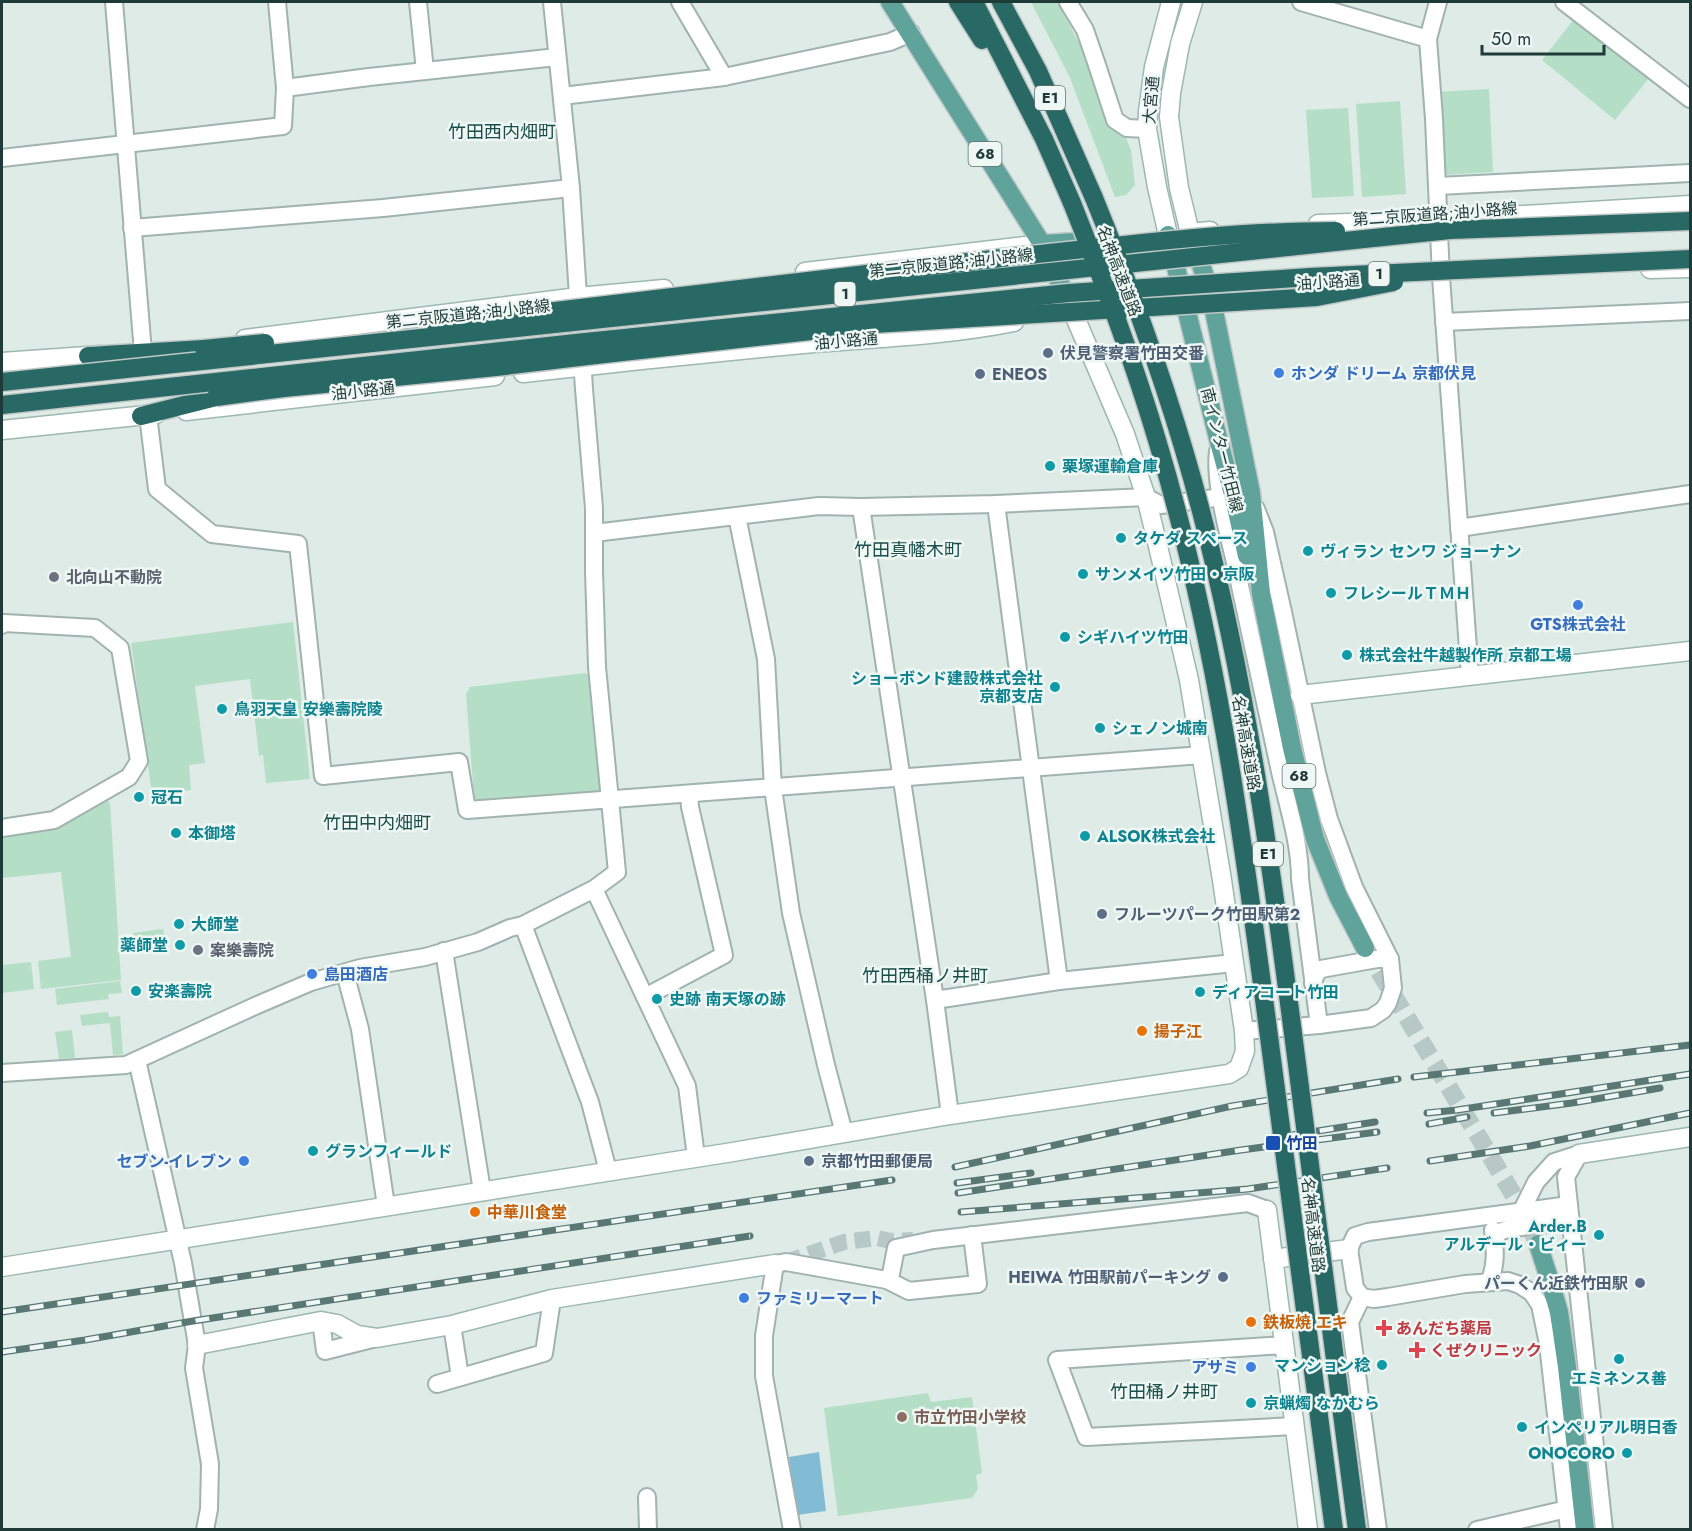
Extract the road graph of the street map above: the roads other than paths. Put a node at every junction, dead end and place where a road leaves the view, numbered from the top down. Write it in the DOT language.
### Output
graph roads {
  1 [pos="114,2"];
  2 [pos="277,2"];
  3 [pos="418,2"];
  4 [pos="552,2"];
  5 [pos="680,2"];
  6 [pos="890,2"];
  7 [pos="958,2"];
  8 [pos="974,2"];
  9 [pos="1002,2"];
  10 [pos="1006,2"];
  11 [pos="1068,2"];
  12 [pos="1170,2"];
  13 [pos="1193,2"];
  14 [pos="1301,2"];
  15 [pos="1438,2"];
  16 [pos="1564,2"];
  17 [pos="911,33"];
  18 [pos="1428,39"];
  19 [pos="557,57"];
  20 [pos="425,71"];
  21 [pos="1038,71"];
  22 [pos="724,77"];
  23 [pos="285,88"];
  24 [pos="562,96"];
  25 [pos="1690,99"];
  26 [pos="1148,129"];
  27 [pos="1044,138"];
  28 [pos="125,143"];
  29 [pos="2,158"];
  30 [pos="1690,173"];
  31 [pos="1438,186"];
  32 [pos="571,188"];
  33 [pos="1690,206"];
  34 [pos="1690,221"];
  35 [pos="1444,225"];
  36 [pos="132,228"];
  37 [pos="1190,233"];
  38 [pos="1168,235"];
  39 [pos="1042,244"];
  40 [pos="1690,260"];
  41 [pos="1690,268"];
  42 [pos="1446,274"];
  43 [pos="1210,291"];
  44 [pos="1182,292"];
  45 [pos="578,297"];
  46 [pos="1072,310"];
  47 [pos="1690,311"];
  48 [pos="1444,322"];
  49 [pos="143,352"];
  50 [pos="88,356"];
  51 [pos="2,363"];
  52 [pos="582,366"];
  53 [pos="2,382"];
  54 [pos="2,405"];
  55 [pos="145,415"];
  56 [pos="2,430"];
  57 [pos="1219,442"];
  58 [pos="1251,493"];
  59 [pos="1690,494"];
  60 [pos="1146,497"];
  61 [pos="1222,497"];
  62 [pos="996,504"];
  63 [pos="861,507"];
  64 [pos="737,516"];
  65 [pos="1459,528"];
  66 [pos="594,533"];
  67 [pos="1261,594"];
  68 [pos="2,625"];
  69 [pos="1690,651"];
  70 [pos="1470,676"];
  71 [pos="1300,695"];
  72 [pos="1202,755"];
  73 [pos="1031,768"];
  74 [pos="900,778"];
  75 [pos="773,788"];
  76 [pos="689,794"];
  77 [pos="609,799"];
  78 [pos="2,828"];
  79 [pos="594,889"];
  80 [pos="523,925"];
  81 [pos="1365,948"];
  82 [pos="444,951"];
  83 [pos="1390,959"];
  84 [pos="1234,963"];
  85 [pos="345,973"];
  86 [pos="1059,981"];
  87 [pos="1313,983"];
  88 [pos="645,997"];
  89 [pos="935,1000"];
  90 [pos="1319,1025"];
  91 [pos="1244,1031"];
  92 [pos="136,1060"];
  93 [pos="2,1073"];
  94 [pos="950,1115"];
  95 [pos="844,1133"];
  96 [pos="1690,1137"];
  97 [pos="1579,1154"];
  98 [pos="696,1157"];
  99 [pos="608,1171"];
  100 [pos="482,1191"];
  101 [pos="386,1206"];
  102 [pos="1267,1210"];
  103 [pos="1522,1210"];
  104 [pos="1570,1213"];
  105 [pos="1491,1215"];
  106 [pos="972,1235"];
  107 [pos="177,1239"];
  108 [pos="1494,1242"];
  109 [pos="1538,1244"];
  110 [pos="1349,1249"];
  111 [pos="1274,1259"];
  112 [pos="780,1263"];
  113 [pos="2,1267"];
  114 [pos="887,1280"];
  115 [pos="1489,1282"];
  116 [pos="1362,1297"];
  117 [pos="552,1299"];
  118 [pos="321,1321"];
  119 [pos="452,1325"];
  120 [pos="377,1338"];
  121 [pos="197,1345"];
  122 [pos="1284,1346"];
  123 [pos="460,1377"];
  124 [pos="437,1384"];
  125 [pos="1295,1426"];
  126 [pos="647,1497"];
  127 [pos="1567,1509"];
  128 [pos="205,1530"];
  129 [pos="648,1530"];
  130 [pos="792,1530"];
  131 [pos="1308,1530"];
  132 [pos="1334,1530"];
  133 [pos="1358,1530"];
  134 [pos="1378,1530"];
  135 [pos="1477,1530"];
  136 [pos="1569,1530"];
  137 [pos="1585,1530"];
  138 [pos="1604,1530"];
  1 -- 28 [label="street"];
  2 -- 23 [label="street"];
  3 -- 20 [label="street"];
  4 -- 19 [label="street"];
  5 -- 22 [label="street"];
  6 -- 17 [label="main road, 68"];
  7 -- 27 [label="highway"];
  8 -- 27 [label="highway, 名神高速道路 / E1"];
  9 -- 21 [label="highway, 名神高速道路 / E1"];
  10 -- 21 [label="highway"];
  11 -- 26 [label="street"];
  12 -- 26 [label="street, 大宮通"];
  13 -- 37 [label="street, 大宮通"];
  14 -- 18 [label="street"];
  15 -- 18 [label="street"];
  16 -- 25 [label="street"];
  17 -- 22 [label="street"];
  17 -- 39 [label="main road, 68"];
  18 -- 31 [label="street"];
  19 -- 20 [label="street"];
  19 -- 24 [label="street"];
  20 -- 23 [label="street"];
  21 -- 133 [label="highway, 名神高速道路 / E1, bridge"];
  22 -- 24 [label="street"];
  23 -- 28 [label="street"];
  24 -- 32 [label="street"];
  26 -- 38 [label="street, 大宮通"];
  27 -- 132 [label="highway, 名神高速道路 / E1, bridge"];
  28 -- 29 [label="street"];
  28 -- 36 [label="street"];
  30 -- 31 [label="street"];
  31 -- 35 [label="street"];
  32 -- 36 [label="street"];
  32 -- 45 [label="street"];
  33 -- 35 [label="street"];
  34 -- 35 [label="highway, 第二京阪道路;油小路線 / 1, bridge"];
  35 -- 37 [label="street"];
  35 -- 42 [label="street"];
  35 -- 50 [label="highway, bridge"];
  35 -- 53 [label="highway, 第二京阪道路;油小路線 / 1, bridge"];
  36 -- 49 [label="street"];
  37 -- 38 [label="main road"];
  37 -- 43 [label="main road, 南インター竹田線 / 68"];
  38 -- 39 [label="main road"];
  38 -- 44 [label="main road, 南インター竹田線 / 68"];
  39 -- 45 [label="street"];
  39 -- 46 [label="main road, 68"];
  40 -- 42 [label="highway, 1, bridge"];
  41 -- 42 [label="street, 油小路通"];
  42 -- 43 [label="street, 油小路通"];
  42 -- 48 [label="street"];
  42 -- 54 [label="highway, 1, bridge"];
  42 -- 55 [label="highway, bridge"];
  43 -- 44 [label="main road, 油小路通"];
  43 -- 58 [label="main road, 南インター竹田線 / 68"];
  44 -- 46 [label="main road, 油小路通"];
  44 -- 57 [label="main road, 南インター竹田線 / 68"];
  45 -- 49 [label="street"];
  45 -- 52 [label="street"];
  46 -- 52 [label="street, 油小路通"];
  46 -- 60 [label="street"];
  47 -- 48 [label="street"];
  48 -- 65 [label="street"];
  49 -- 50 [label="street"];
  50 -- 51 [label="street"];
  52 -- 55 [label="street, 油小路通"];
  52 -- 66 [label="street"];
  55 -- 56 [label="street, 油小路通"];
  55 -- 77 [label="street"];
  57 -- 61 [label="street"];
  57 -- 67 [label="main road, 南インター竹田線 / 68"];
  58 -- 67 [label="main road, 南インター竹田線 / 68"];
  58 -- 71 [label="street"];
  59 -- 65 [label="street"];
  60 -- 61 [label="street"];
  60 -- 62 [label="street"];
  60 -- 72 [label="street"];
  61 -- 87 [label="street"];
  62 -- 63 [label="street"];
  62 -- 73 [label="street"];
  63 -- 64 [label="street"];
  63 -- 74 [label="street"];
  64 -- 66 [label="street"];
  64 -- 75 [label="street"];
  65 -- 70 [label="street"];
  66 -- 77 [label="street"];
  67 -- 81 [label="main road, 南インター竹田線 / 68"];
  68 -- 78 [label="street"];
  69 -- 70 [label="street"];
  70 -- 71 [label="street"];
  71 -- 83 [label="street"];
  72 -- 73 [label="street"];
  72 -- 84 [label="street"];
  73 -- 74 [label="street"];
  73 -- 86 [label="street"];
  74 -- 75 [label="street"];
  74 -- 89 [label="street"];
  75 -- 76 [label="street"];
  75 -- 95 [label="street"];
  76 -- 77 [label="street"];
  76 -- 88 [label="street"];
  77 -- 79 [label="street"];
  79 -- 80 [label="street"];
  79 -- 88 [label="street"];
  80 -- 82 [label="street"];
  80 -- 99 [label="street"];
  82 -- 85 [label="street"];
  82 -- 100 [label="street"];
  83 -- 87 [label="street"];
  83 -- 90 [label="street"];
  84 -- 86 [label="street"];
  84 -- 91 [label="street"];
  85 -- 92 [label="street"];
  85 -- 101 [label="street"];
  86 -- 89 [label="street"];
  87 -- 90 [label="street"];
  88 -- 98 [label="street"];
  89 -- 94 [label="street"];
  90 -- 91 [label="street"];
  91 -- 94 [label="street"];
  92 -- 93 [label="street"];
  92 -- 107 [label="street"];
  94 -- 95 [label="street"];
  95 -- 98 [label="street"];
  96 -- 97 [label="street"];
  97 -- 103 [label="street"];
  97 -- 104 [label="street"];
  98 -- 99 [label="street"];
  99 -- 100 [label="street"];
  100 -- 101 [label="street"];
  101 -- 107 [label="street"];
  102 -- 106 [label="street"];
  102 -- 111 [label="street"];
  103 -- 104 [label="street"];
  103 -- 105 [label="street"];
  104 -- 108 [label="street"];
  104 -- 138 [label="street"];
  105 -- 108 [label="street"];
  105 -- 110 [label="street"];
  106 -- 114 [label="street"];
  106 -- 114 [label="street"];
  107 -- 113 [label="street"];
  107 -- 121 [label="street"];
  108 -- 115 [label="street"];
  109 -- 137 [label="main road"];
  110 -- 111 [label="street"];
  110 -- 116 [label="street"];
  111 -- 122 [label="street"];
  112 -- 114 [label="street"];
  112 -- 117 [label="street"];
  112 -- 130 [label="street"];
  115 -- 116 [label="street"];
  115 -- 127 [label="street"];
  116 -- 134 [label="street"];
  117 -- 119 [label="street"];
  117 -- 123 [label="street"];
  118 -- 120 [label="street"];
  118 -- 120 [label="street"];
  118 -- 121 [label="street"];
  119 -- 120 [label="street"];
  119 -- 123 [label="street"];
  121 -- 128 [label="street"];
  122 -- 125 [label="street"];
  122 -- 125 [label="street"];
  123 -- 124 [label="street"];
  125 -- 131 [label="street"];
  126 -- 129 [label="street"];
  127 -- 135 [label="street"];
  127 -- 136 [label="street"];
}
